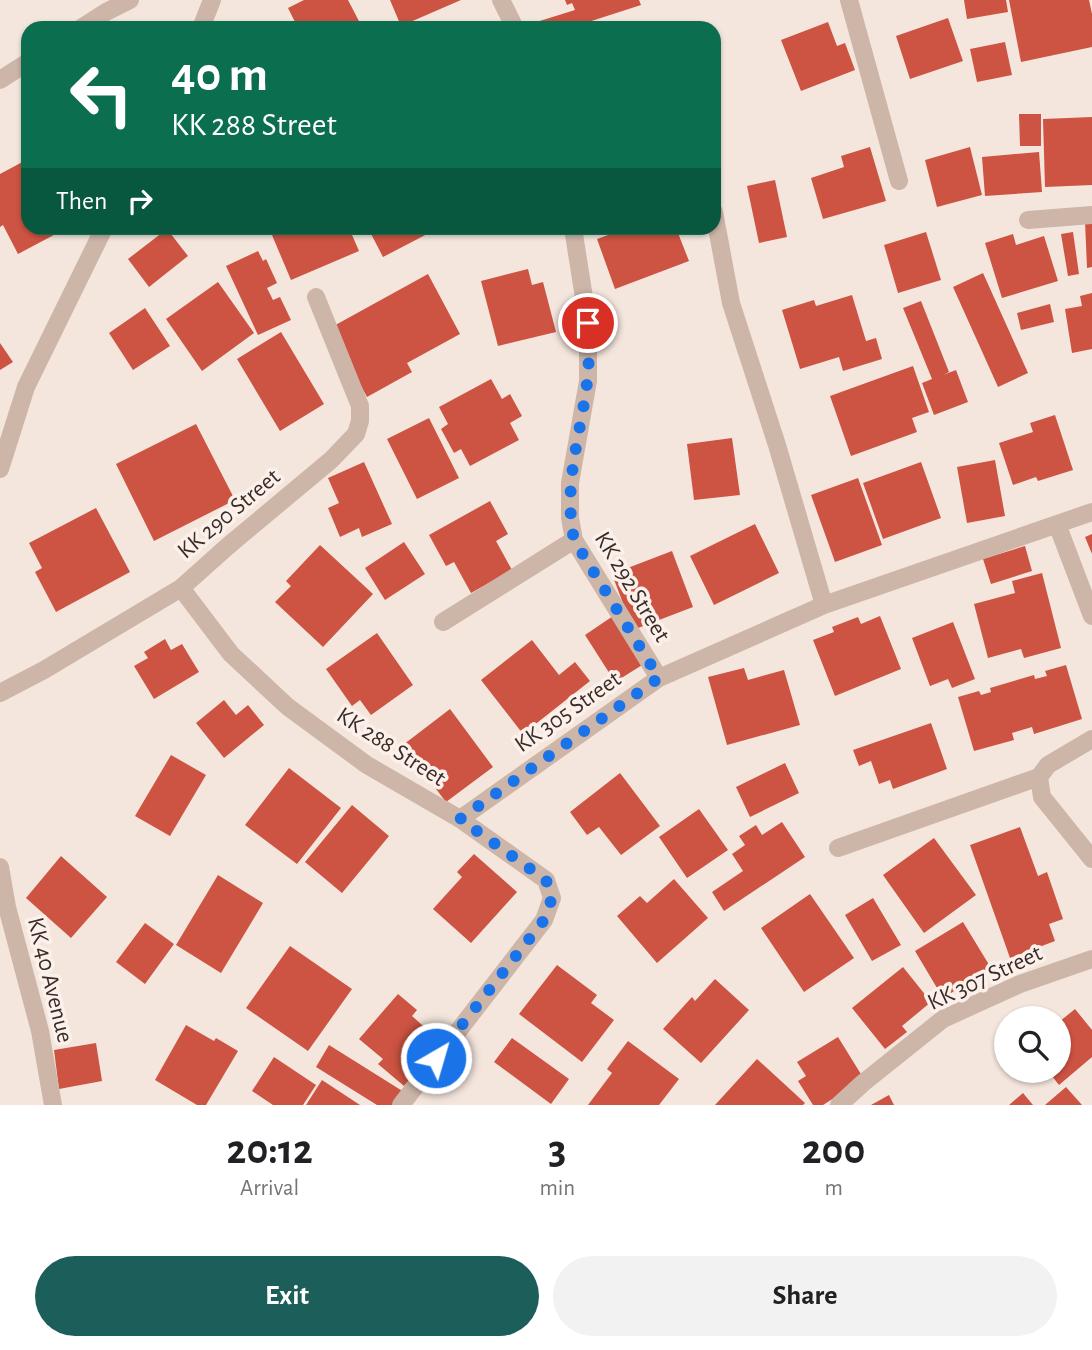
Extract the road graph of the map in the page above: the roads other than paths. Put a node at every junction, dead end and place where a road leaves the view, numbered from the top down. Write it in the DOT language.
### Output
graph roads {
  1 [pos="130,0"];
  2 [pos="212,0"];
  3 [pos="501,0"];
  4 [pos="849,0"];
  5 [pos="103,6"];
  6 [pos="88,21"];
  7 [pos="204,21"];
  8 [pos="511,21"];
  9 [pos="21,66"];
  10 [pos="0,80"];
  11 [pos="899,181"];
  12 [pos="1092,215"];
  13 [pos="1028,220"];
  14 [pos="101,235"];
  15 [pos="574,235"];
  16 [pos="718,235"];
  17 [pos="316,297"];
  18 [pos="0,469"];
  19 [pos="1092,512"];
  20 [pos="1057,524"];
  21 [pos="574,540"];
  22 [pos="181,588"];
  23 [pos="824,605"];
  24 [pos="1092,616"];
  25 [pos="443,622"];
  26 [pos="659,678"];
  27 [pos="0,693"];
  28 [pos="1092,739"];
  29 [pos="1039,777"];
  30 [pos="460,819"];
  31 [pos="838,848"];
  32 [pos="1092,859"];
  33 [pos="0,867"];
  34 [pos="1092,959"];
  35 [pos="53,1105"];
  36 [pos="401,1105"];
  37 [pos="839,1105"];
  1 -- 5 [label="street"];
  2 -- 7 [label="street"];
  3 -- 8 [label="street"];
  4 -- 11 [label="street"];
  5 -- 6 [label="street"];
  9 -- 10 [label="street"];
  12 -- 13 [label="street"];
  14 -- 18 [label="street"];
  15 -- 21 [label="street, KK 292 Street"];
  16 -- 23 [label="street"];
  17 -- 22 [label="street, KK 290 Street"];
  19 -- 20 [label="street, KK 305 Street"];
  20 -- 23 [label="street, KK 305 Street"];
  20 -- 24 [label="street"];
  21 -- 25 [label="street"];
  21 -- 26 [label="street, KK 292 Street"];
  22 -- 27 [label="street, KK 290 Street"];
  22 -- 30 [label="street, KK 288 Street"];
  23 -- 26 [label="street, KK 305 Street"];
  26 -- 30 [label="street, KK 305 Street"];
  28 -- 29 [label="street"];
  29 -- 31 [label="street"];
  29 -- 32 [label="street"];
  30 -- 36 [label="street, KK 288 Street"];
  33 -- 35 [label="street, KK 40 Avenue"];
  34 -- 37 [label="street, KK 307 Street"];
}
